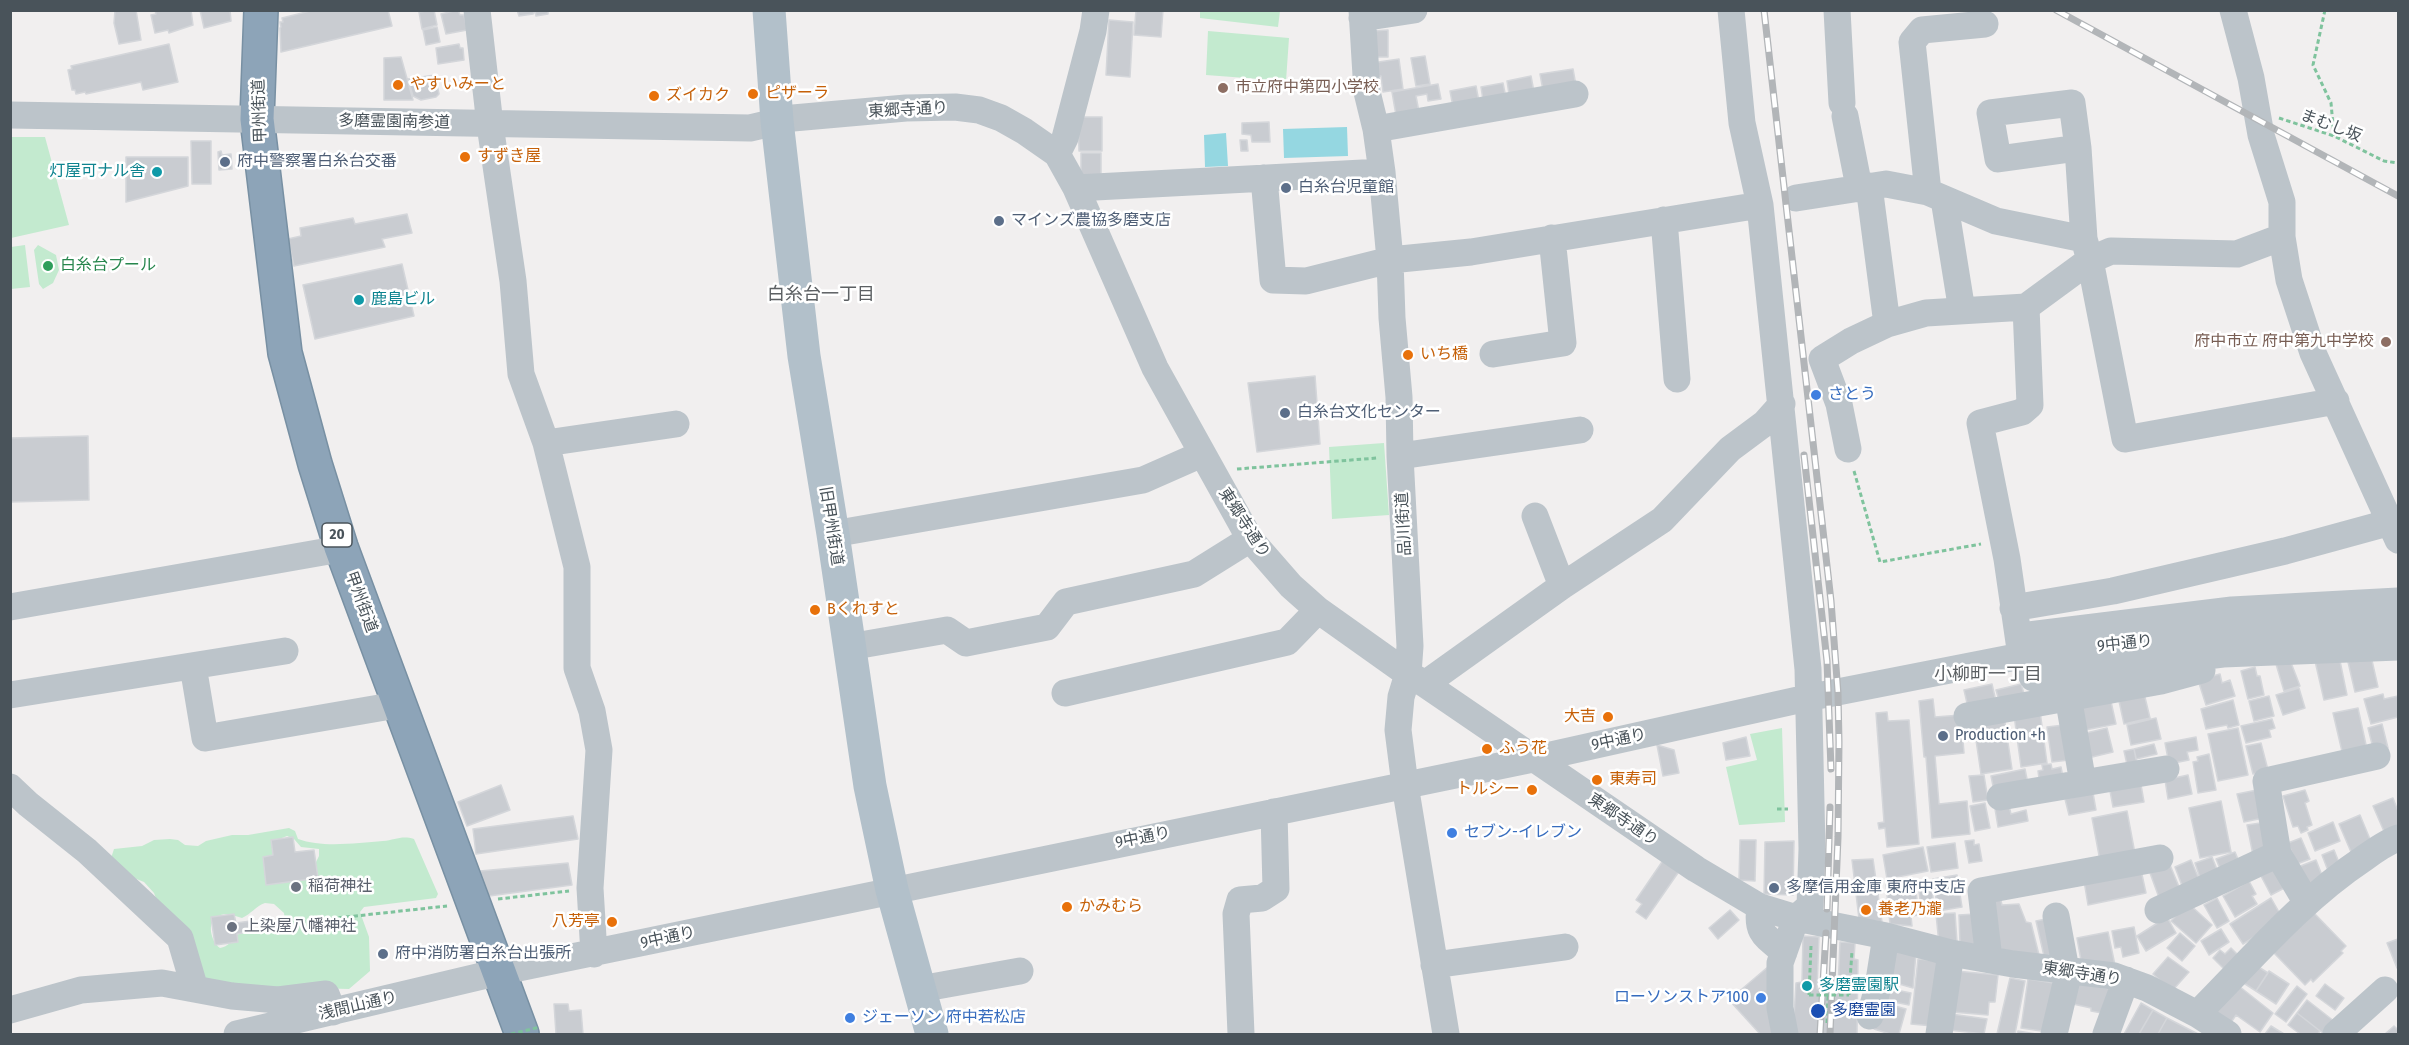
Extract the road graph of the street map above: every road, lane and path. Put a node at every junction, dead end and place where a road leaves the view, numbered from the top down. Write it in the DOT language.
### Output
graph roads {
  1 [pos="244,10"];
  2 [pos="261,10"];
  3 [pos="477,10"];
  4 [pos="769,10"];
  5 [pos="1096,10"];
  6 [pos="1414,10"];
  7 [pos="1731,10"];
  8 [pos="1838,10"];
  9 [pos="2233,10"];
  10 [pos="2325,10"];
  11 [pos="1362,14"];
  12 [pos="1984,24"];
  13 [pos="1575,93"];
  14 [pos="2256,107"];
  15 [pos="10,115"];
  16 [pos="250,120"];
  17 [pos="777,121"];
  18 [pos="490,124"];
  19 [pos="1376,129"];
  20 [pos="2334,136"];
  21 [pos="2078,148"];
  22 [pos="1057,154"];
  23 [pos="2398,163"];
  24 [pos="1382,172"];
  25 [pos="1264,178"];
  26 [pos="1864,187"];
  27 [pos="1076,189"];
  28 [pos="1936,196"];
  29 [pos="1796,198"];
  30 [pos="1760,205"];
  31 [pos="1664,220"];
  32 [pos="2282,237"];
  33 [pos="1552,238"];
  34 [pos="2087,249"];
  35 [pos="1390,260"];
  36 [pos="2026,307"];
  37 [pos="1962,311"];
  38 [pos="1887,324"];
  39 [pos="1493,354"];
  40 [pos="1677,379"];
  41 [pos="2336,401"];
  42 [pos="1782,404"];
  43 [pos="676,424"];
  44 [pos="1580,430"];
  45 [pos="546,443"];
  46 [pos="1848,449"];
  47 [pos="1400,456"];
  48 [pos="1207,463"];
  49 [pos="1535,516"];
  50 [pos="2395,531"];
  51 [pos="833,534"];
  52 [pos="1250,539"];
  53 [pos="2004,540"];
  54 [pos="329,552"];
  55 [pos="1562,586"];
  56 [pos="2398,601"];
  57 [pos="10,607"];
  58 [pos="2013,608"];
  59 [pos="1318,610"];
  60 [pos="2398,624"];
  61 [pos="849,647"];
  62 [pos="2398,647"];
  63 [pos="285,651"];
  64 [pos="2021,656"];
  65 [pos="193,666"];
  66 [pos="1416,679"];
  67 [pos="2066,686"];
  68 [pos="1065,693"];
  69 [pos="10,695"];
  70 [pos="1808,698"];
  71 [pos="385,707"];
  72 [pos="1967,716"];
  73 [pos="2377,756"];
  74 [pos="1533,759"];
  75 [pos="2166,769"];
  76 [pos="2083,783"];
  77 [pos="1405,785"];
  78 [pos="2000,797"];
  79 [pos="16,799"];
  80 [pos="1777,809"];
  81 [pos="1793,809"];
  82 [pos="1274,812"];
  83 [pos="2398,838"];
  84 [pos="2278,854"];
  85 [pos="2160,858"];
  86 [pos="590,888"];
  87 [pos="892,890"];
  88 [pos="2307,903"];
  89 [pos="464,904"];
  90 [pos="1760,907"];
  91 [pos="2158,910"];
  92 [pos="2056,916"];
  93 [pos="264,926"];
  94 [pos="1808,926"];
  95 [pos="1867,946"];
  96 [pos="1565,947"];
  97 [pos="1784,952"];
  98 [pos="1951,952"];
  99 [pos="594,954"];
  100 [pos="1989,959"];
  101 [pos="1434,964"];
  102 [pos="2067,970"];
  103 [pos="1020,971"];
  104 [pos="489,975"];
  105 [pos="2126,980"];
  106 [pos="195,989"];
  107 [pos="920,989"];
  108 [pos="2385,990"];
  109 [pos="1828,995"];
  110 [pos="10,1010"];
  111 [pos="333,1012"];
  112 [pos="2198,1014"];
  113 [pos="1870,1016"];
  114 [pos="1827,1023"];
  115 [pos="531,1031"];
  116 [pos="2221,1033"];
  117 [pos="237,1035"];
  118 [pos="500,1035"];
  119 [pos="511,1035"];
  120 [pos="932,1035"];
  121 [pos="1240,1035"];
  122 [pos="1446,1035"];
  123 [pos="1785,1035"];
  124 [pos="1940,1035"];
  125 [pos="2054,1035"];
  126 [pos="2106,1035"];
  127 [pos="2336,1035"];
  1 -- 16 [label="highway, 甲州街道 / 20"];
  2 -- 16 [label="highway, 甲州街道 / 20"];
  3 -- 18 [label="street"];
  4 -- 17 [label="main road, 旧甲州街道"];
  5 -- 22 [label="street"];
  6 -- 11 [label="street"];
  7 -- 30 [label="street"];
  8 -- 26 [label="street"];
  9 -- 14 [label="street"];
  10 -- 20 [label="path"];
  11 -- 19 [label="street, 品川街道"];
  12 -- 28 [label="street"];
  13 -- 19 [label="street"];
  14 -- 20 [label="path, まむし坂"];
  14 -- 32 [label="street"];
  15 -- 16 [label="street, 多磨霊園南参道"];
  16 -- 18 [label="street, 多磨霊園南参道"];
  16 -- 54 [label="highway, 甲州街道 / 20"];
  16 -- 89 [label="highway, 甲州街道 / 20"];
  17 -- 18 [label="street, 多磨霊園南参道"];
  17 -- 22 [label="street, 東郷寺通り"];
  17 -- 51 [label="main road, 旧甲州街道"];
  18 -- 45 [label="street"];
  19 -- 24 [label="street, 品川街道"];
  20 -- 23 [label="path, まむし坂"];
  21 -- 34 [label="street"];
  22 -- 27 [label="street, 東郷寺通り"];
  24 -- 25 [label="street"];
  24 -- 35 [label="street, 品川街道"];
  25 -- 27 [label="street"];
  25 -- 35 [label="street"];
  26 -- 28 [label="street"];
  26 -- 29 [label="street"];
  26 -- 38 [label="street"];
  27 -- 48 [label="street, 東郷寺通り"];
  28 -- 34 [label="street"];
  28 -- 37 [label="street"];
  30 -- 31 [label="street"];
  30 -- 42 [label="street"];
  31 -- 33 [label="street"];
  31 -- 40 [label="street"];
  32 -- 34 [label="street"];
  32 -- 41 [label="street"];
  33 -- 35 [label="street"];
  33 -- 39 [label="street"];
  34 -- 36 [label="street"];
  34 -- 41 [label="street"];
  35 -- 47 [label="street, 品川街道"];
  36 -- 37 [label="street"];
  36 -- 53 [label="street"];
  37 -- 38 [label="street"];
  38 -- 46 [label="street"];
  41 -- 50 [label="street"];
  42 -- 55 [label="street"];
  42 -- 70 [label="street"];
  43 -- 45 [label="street"];
  44 -- 47 [label="street"];
  45 -- 86 [label="street"];
  46 -- 53 [label="path"];
  47 -- 48 [label="path"];
  47 -- 66 [label="street, 品川街道"];
  48 -- 51 [label="street"];
  48 -- 52 [label="street, 東郷寺通り"];
  49 -- 55 [label="street"];
  50 -- 58 [label="street"];
  51 -- 61 [label="main road, 旧甲州街道"];
  52 -- 59 [label="street, 東郷寺通り"];
  52 -- 61 [label="street"];
  53 -- 58 [label="street"];
  54 -- 57 [label="street"];
  54 -- 71 [label="highway, 甲州街道 / 20"];
  55 -- 66 [label="street"];
  56 -- 64 [label="street"];
  58 -- 64 [label="street"];
  59 -- 66 [label="street, 東郷寺通り"];
  59 -- 68 [label="street"];
  60 -- 64 [label="street, 9中通り"];
  61 -- 87 [label="main road, 旧甲州街道"];
  62 -- 67 [label="street"];
  63 -- 65 [label="street"];
  64 -- 67 [label="street"];
  64 -- 70 [label="street, 9中通り"];
  65 -- 69 [label="street"];
  65 -- 71 [label="street"];
  66 -- 74 [label="street, 東郷寺通り"];
  66 -- 77 [label="street, 品川街道"];
  67 -- 72 [label="street"];
  67 -- 76 [label="street"];
  70 -- 74 [label="street, 9中通り"];
  70 -- 94 [label="street"];
  71 -- 89 [label="highway, 甲州街道 / 20"];
  73 -- 84 [label="street"];
  74 -- 77 [label="street, 9中通り"];
  74 -- 90 [label="street, 東郷寺通り"];
  75 -- 76 [label="street"];
  76 -- 78 [label="street"];
  77 -- 82 [label="street, 9中通り"];
  77 -- 101 [label="street, 品川街道"];
  79 -- 106 [label="street"];
  80 -- 81 [label="path"];
  82 -- 87 [label="street, 9中通り"];
  82 -- 121 [label="street"];
  83 -- 88 [label="street"];
  84 -- 88 [label="street"];
  84 -- 91 [label="street"];
  85 -- 100 [label="street"];
  86 -- 89 [label="path"];
  86 -- 99 [label="street"];
  87 -- 99 [label="street, 9中通り"];
  87 -- 107 [label="main road, 旧甲州街道"];
  88 -- 112 [label="street"];
  89 -- 93 [label="path"];
  89 -- 104 [label="highway, 甲州街道 / 20"];
  90 -- 94 [label="street, 東郷寺通り"];
  90 -- 97 [label="street"];
  92 -- 102 [label="street"];
  94 -- 95 [label="street, 東郷寺通り"];
  94 -- 97 [label="street"];
  94 -- 109 [label="path, bridge"];
  95 -- 98 [label="street, 東郷寺通り"];
  95 -- 109 [label="path, bridge"];
  95 -- 113 [label="street"];
  96 -- 101 [label="street"];
  97 -- 123 [label="street"];
  98 -- 100 [label="street, 東郷寺通り"];
  98 -- 124 [label="street"];
  99 -- 104 [label="street, 9中通り"];
  100 -- 102 [label="street, 東郷寺通り"];
  101 -- 122 [label="street, 品川街道"];
  102 -- 105 [label="street, 東郷寺通り"];
  102 -- 125 [label="street"];
  103 -- 107 [label="street"];
  104 -- 111 [label="street, 浅間山通り"];
  104 -- 115 [label="highway, 甲州街道 / 20"];
  104 -- 118 [label="highway, 甲州街道 / 20"];
  105 -- 112 [label="street, 東郷寺通り"];
  105 -- 126 [label="street"];
  106 -- 110 [label="street"];
  106 -- 111 [label="street"];
  107 -- 120 [label="main road, 旧甲州街道"];
  108 -- 127 [label="street"];
  109 -- 114 [label="path"];
  111 -- 117 [label="street, 浅間山通り"];
  112 -- 116 [label="street, 東郷寺通り"];
  115 -- 119 [label="path, bridge"];
}
